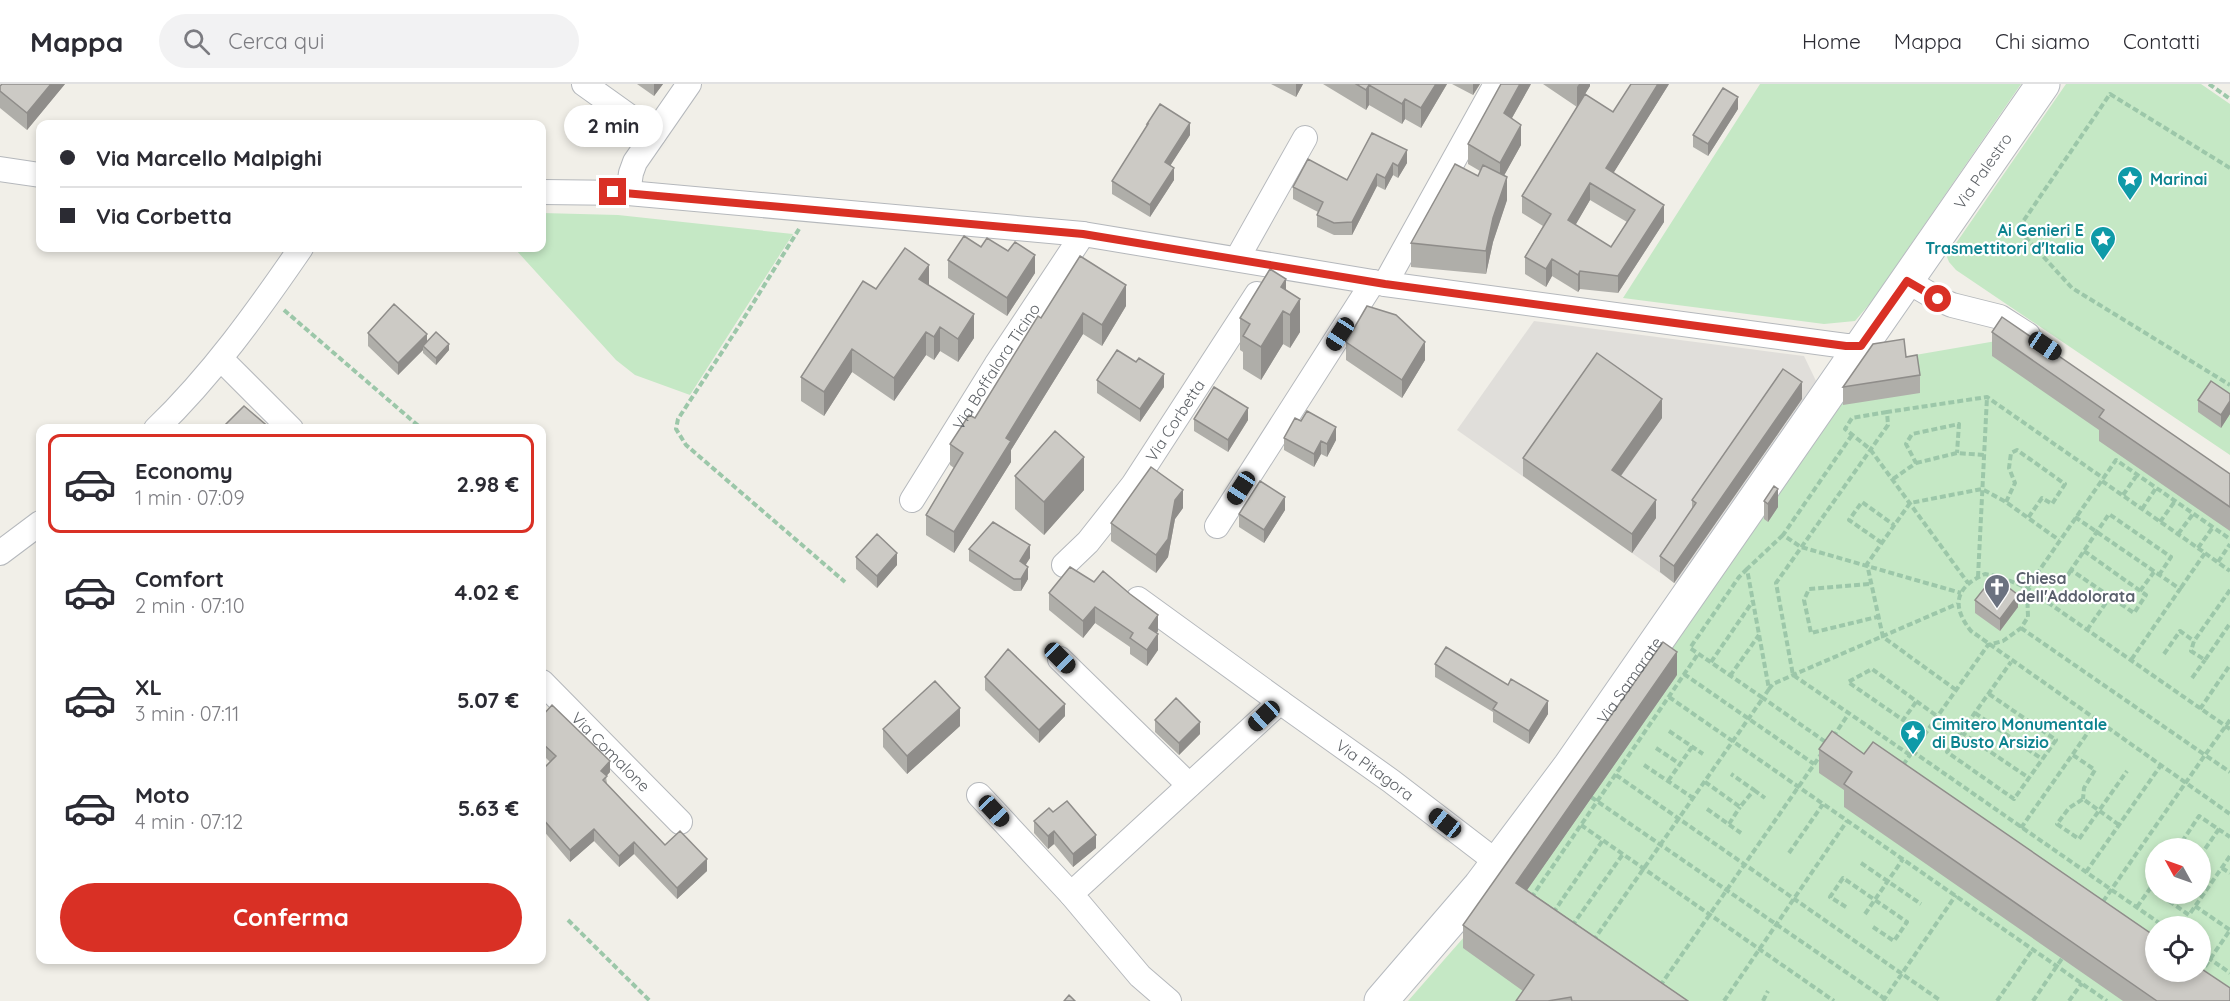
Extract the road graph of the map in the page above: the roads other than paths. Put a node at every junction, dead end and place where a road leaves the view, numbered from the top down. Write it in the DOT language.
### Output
graph roads {
  1 [pos="584,84"];
  2 [pos="689,84"];
  3 [pos="1496,84"];
  4 [pos="2043,84"];
  5 [pos="654,134"];
  6 [pos="1305,138"];
  7 [pos="0,169"];
  8 [pos="36,174"];
  9 [pos="546,192"];
  10 [pos="628,193"];
  11 [pos="1083,234"];
  12 [pos="298,252"];
  13 [pos="1238,259"];
  14 [pos="1275,265"];
  15 [pos="1907,281"];
  16 [pos="1379,283"];
  17 [pos="1861,346"];
  18 [pos="2046,347"];
  19 [pos="221,359"];
  20 [pos="161,424"];
  21 [pos="286,424"];
  22 [pos="912,500"];
  23 [pos="36,526"];
  24 [pos="1217,526"];
  25 [pos="0,553"];
  26 [pos="1064,565"];
  27 [pos="1138,599"];
  28 [pos="1060,658"];
  29 [pos="546,686"];
  30 [pos="1280,702"];
  31 [pos="1189,785"];
  32 [pos="979,795"];
  33 [pos="680,822"];
  34 [pos="1498,863"];
  35 [pos="1071,894"];
  36 [pos="1168,1001"];
  37 [pos="1381,1001"];
  1 -- 5 [label="street"];
  2 -- 5 [label="street"];
  3 -- 16 [label="street"];
  4 -- 15 [label="street, Via Palestro"];
  5 -- 10 [label="street"];
  6 -- 13 [label="street"];
  7 -- 8 [label="street"];
  9 -- 10 [label="street"];
  10 -- 11 [label="street"];
  11 -- 13 [label="street"];
  11 -- 22 [label="street, Via Boffalora Ticino"];
  12 -- 19 [label="street"];
  13 -- 14 [label="street"];
  14 -- 16 [label="street"];
  14 -- 26 [label="street, Via Corbetta"];
  15 -- 17 [label="street, Via Palestro"];
  15 -- 18 [label="street"];
  16 -- 17 [label="street"];
  16 -- 24 [label="street"];
  17 -- 34 [label="street, Via Samarate"];
  19 -- 20 [label="street"];
  19 -- 21 [label="street"];
  23 -- 25 [label="street"];
  27 -- 30 [label="street, Via Pitagora"];
  28 -- 31 [label="street"];
  29 -- 33 [label="street, Via Comalone"];
  30 -- 31 [label="street"];
  30 -- 34 [label="street, Via Pitagora"];
  31 -- 35 [label="street"];
  32 -- 35 [label="street"];
  34 -- 37 [label="street, Via Samarate"];
  35 -- 36 [label="street"];
}
